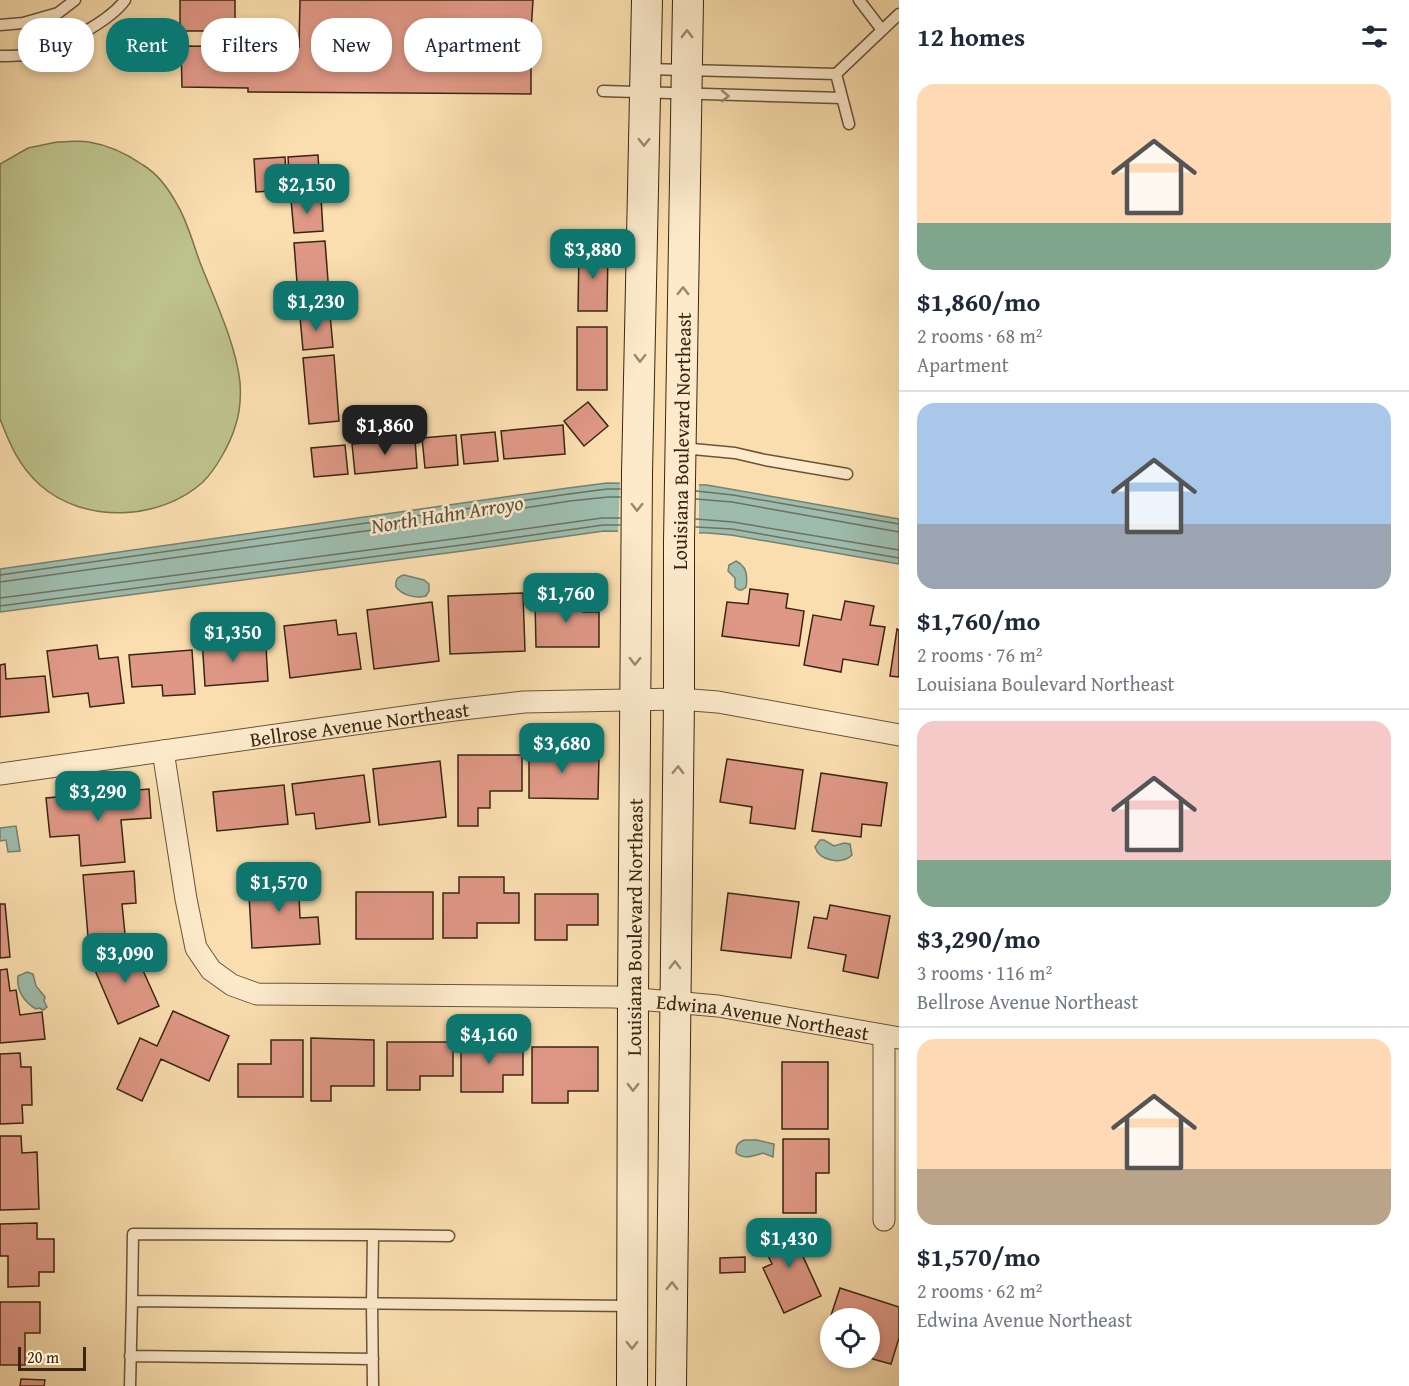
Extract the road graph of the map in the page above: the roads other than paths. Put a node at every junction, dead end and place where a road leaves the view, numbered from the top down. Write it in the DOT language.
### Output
graph roads {
  1 [pos="75,0"];
  2 [pos="125,0"];
  3 [pos="647,0"];
  4 [pos="688,0"];
  5 [pos="859,0"];
  6 [pos="899,14"];
  7 [pos="0,25"];
  8 [pos="882,30"];
  9 [pos="0,56"];
  10 [pos="836,74"];
  11 [pos="645,81"];
  12 [pos="687,82"];
  13 [pos="603,92"];
  14 [pos="842,98"];
  15 [pos="849,124"];
  16 [pos="680,462"];
  17 [pos="847,474"];
  18 [pos="679,699"];
  19 [pos="635,700"];
  20 [pos="899,735"];
  21 [pos="163,751"];
  22 [pos="0,774"];
  23 [pos="633,999"];
  24 [pos="675,1002"];
  25 [pos="891,1037"];
  26 [pos="884,1220"];
  27 [pos="373,1235"];
  28 [pos="449,1236"];
  29 [pos="132,1301"];
  30 [pos="372,1304"];
  31 [pos="632,1306"];
  32 [pos="130,1356"];
  33 [pos="373,1359"];
  34 [pos="130,1386"];
  35 [pos="373,1386"];
  36 [pos="632,1386"];
  37 [pos="671,1386"];
  1 -- 7 [label="lane"];
  2 -- 9 [label="lane"];
  3 -- 11 [label="main road, Louisiana Boulevard Northeast"];
  12 -- 4 [label="main road, Louisiana Boulevard Northeast, one-way"];
  5 -- 8 [label="lane"];
  6 -- 8 [label="lane"];
  8 -- 10 [label="lane"];
  10 -- 12 [label="lane"];
  10 -- 14 [label="lane"];
  11 -- 12 [label="lane"];
  11 -- 12 [label="lane"];
  11 -- 13 [label="lane"];
  11 -- 19 [label="main road, Louisiana Boulevard Northeast, one-way"];
  12 -- 14 [label="lane, one-way"];
  16 -- 12 [label="main road, Louisiana Boulevard Northeast, one-way"];
  14 -- 15 [label="lane"];
  16 -- 17 [label="lane"];
  16 -- 18 [label="main road, Louisiana Boulevard Northeast"];
  18 -- 19 [label="street, Bellrose Avenue Northeast"];
  18 -- 20 [label="street, Bellrose Avenue Northeast"];
  24 -- 18 [label="main road, Louisiana Boulevard Northeast, one-way"];
  19 -- 21 [label="street, Bellrose Avenue Northeast"];
  19 -- 23 [label="main road, Louisiana Boulevard Northeast"];
  21 -- 22 [label="street, Bellrose Avenue Northeast"];
  21 -- 23 [label="street, Edwina Avenue Northeast"];
  23 -- 24 [label="street, Edwina Avenue Northeast"];
  23 -- 31 [label="main road, Louisiana Boulevard Northeast, one-way"];
  24 -- 25 [label="street, Edwina Avenue Northeast"];
  37 -- 24 [label="main road, Louisiana Boulevard Northeast, one-way"];
  25 -- 26 [label="street"];
  27 -- 28 [label="lane"];
  27 -- 29 [label="lane"];
  27 -- 30 [label="lane"];
  29 -- 30 [label="lane"];
  29 -- 32 [label="lane"];
  30 -- 31 [label="lane"];
  30 -- 33 [label="lane"];
  31 -- 36 [label="main road, Louisiana Boulevard Northeast, one-way"];
  32 -- 33 [label="lane"];
  32 -- 34 [label="lane"];
  33 -- 35 [label="lane"];
}
